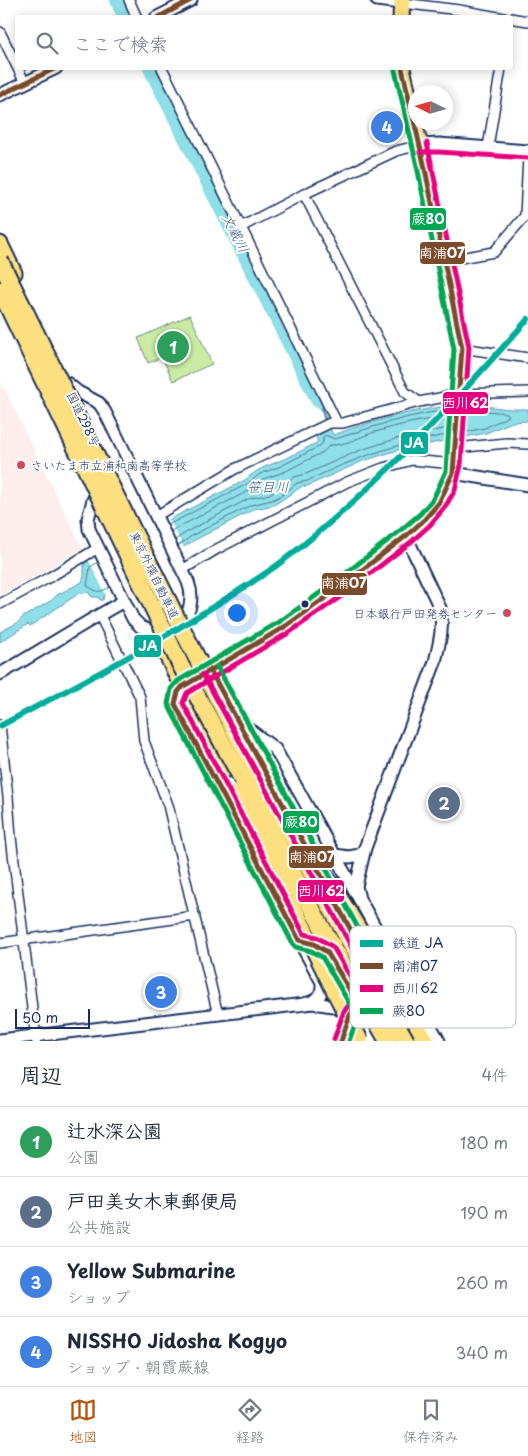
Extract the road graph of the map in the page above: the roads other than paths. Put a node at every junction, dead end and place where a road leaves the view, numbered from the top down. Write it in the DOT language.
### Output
graph roads {
  1 [pos="129,0"];
  2 [pos="190,0"];
  3 [pos="378,0"];
  4 [pos="402,7"];
  5 [pos="136,15"];
  6 [pos="162,15"];
  7 [pos="487,15"];
  8 [pos="513,18"];
  9 [pos="528,21"];
  10 [pos="0,32"];
  11 [pos="15,63"];
  12 [pos="19,70"];
  13 [pos="52,70"];
  14 [pos="163,70"];
  15 [pos="402,70"];
  16 [pos="501,70"];
  17 [pos="25,83"];
  18 [pos="0,95"];
  19 [pos="420,145"];
  20 [pos="488,147"];
  21 [pos="528,152"];
  22 [pos="528,156"];
  23 [pos="304,194"];
  24 [pos="240,227"];
  25 [pos="0,244"];
  26 [pos="0,261"];
  27 [pos="443,261"];
  28 [pos="0,290"];
  29 [pos="0,309"];
  30 [pos="462,348"];
  31 [pos="528,358"];
  32 [pos="67,383"];
  33 [pos="528,392"];
  34 [pos="460,397"];
  35 [pos="419,402"];
  36 [pos="338,423"];
  37 [pos="455,444"];
  38 [pos="528,444"];
  39 [pos="453,469"];
  40 [pos="528,485"];
  41 [pos="93,500"];
  42 [pos="157,518"];
  43 [pos="406,536"];
  44 [pos="99,549"];
  45 [pos="180,566"];
  46 [pos="122,596"];
  47 [pos="0,604"];
  48 [pos="99,614"];
  49 [pos="184,620"];
  50 [pos="156,633"];
  51 [pos="181,666"];
  52 [pos="210,670"];
  53 [pos="0,674"];
  54 [pos="182,687"];
  55 [pos="238,721"];
  56 [pos="0,725"];
  57 [pos="243,748"];
  58 [pos="11,837"];
  59 [pos="0,838"];
  60 [pos="366,848"];
  61 [pos="335,855"];
  62 [pos="359,899"];
  63 [pos="195,916"];
  64 [pos="356,926"];
  65 [pos="374,926"];
  66 [pos="350,928"];
  67 [pos="23,940"];
  68 [pos="299,940"];
  69 [pos="350,942"];
  70 [pos="0,943"];
  71 [pos="327,952"];
  72 [pos="350,977"];
  73 [pos="350,1001"];
  74 [pos="298,1005"];
  75 [pos="350,1009"];
  76 [pos="218,1015"];
  77 [pos="350,1020"];
  78 [pos="350,1021"];
  79 [pos="354,1028"];
  80 [pos="369,1028"];
  81 [pos="380,1028"];
  82 [pos="399,1028"];
  83 [pos="406,1028"];
  84 [pos="417,1028"];
  85 [pos="432,1028"];
  86 [pos="36,1038"];
  87 [pos="0,1040"];
  88 [pos="341,1041"];
  89 [pos="360,1041"];
  90 [pos="380,1041"];
  91 [pos="388,1041"];
  92 [pos="406,1041"];
  93 [pos="414,1041"];
  94 [pos="425,1041"];
  95 [pos="439,1041"];
  1 -- 5 [label="street"];
  2 -- 6 [label="street"];
  3 -- 4 [label="street"];
  4 -- 7 [label="street"];
  8 -- 9 [label="street"];
  10 -- 11 [label="street"];
  12 -- 17 [label="street"];
  13 -- 17 [label="street"];
  14 -- 24 [label="street"];
  15 -- 19 [label="main road"];
  16 -- 20 [label="street"];
  17 -- 18 [label="street"];
  19 -- 20 [label="street"];
  19 -- 23 [label="street"];
  19 -- 27 [label="main road"];
  20 -- 21 [label="street"];
  22 -- 27 [label="street"];
  23 -- 24 [label="street"];
  23 -- 35 [label="street"];
  24 -- 36 [label="street"];
  25 -- 32 [label="main road, 国道298号"];
  26 -- 57 [label="highway, 東京外環自動車道, bridge"];
  27 -- 30 [label="main road"];
  28 -- 51 [label="highway, 東京外環自動車道, bridge"];
  29 -- 41 [label="main road"];
  30 -- 31 [label="street"];
  30 -- 34 [label="main road"];
  32 -- 42 [label="street"];
  32 -- 49 [label="main road, 国道298号"];
  33 -- 34 [label="street"];
  34 -- 35 [label="street"];
  34 -- 37 [label="main road"];
  35 -- 36 [label="street"];
  36 -- 42 [label="street"];
  37 -- 38 [label="street"];
  37 -- 39 [label="main road"];
  39 -- 40 [label="street"];
  39 -- 43 [label="main road"];
  39 -- 45 [label="street"];
  41 -- 44 [label="street"];
  41 -- 50 [label="main road"];
  42 -- 45 [label="street"];
  43 -- 52 [label="main road"];
  43 -- 60 [label="street"];
  44 -- 46 [label="street"];
  44 -- 47 [label="street"];
  45 -- 49 [label="street"];
  46 -- 48 [label="street"];
  46 -- 50 [label="street"];
  48 -- 53 [label="street"];
  48 -- 63 [label="street"];
  49 -- 52 [label="main road, 国道298号"];
  50 -- 54 [label="main road"];
  51 -- 72 [label="highway, 東京外環自動車道, bridge"];
  51 -- 78 [label="highway, bridge"];
  52 -- 54 [label="main road"];
  52 -- 55 [label="main road, 国道298号"];
  54 -- 68 [label="street"];
  54 -- 71 [label="main road"];
  55 -- 61 [label="street"];
  55 -- 66 [label="main road, 国道298号"];
  56 -- 58 [label="street"];
  57 -- 64 [label="highway, bridge"];
  57 -- 69 [label="highway, 東京外環自動車道, bridge"];
  58 -- 59 [label="street"];
  58 -- 67 [label="street"];
  60 -- 61 [label="street"];
  60 -- 62 [label="street"];
  61 -- 62 [label="street"];
  62 -- 65 [label="street"];
  63 -- 67 [label="street"];
  63 -- 76 [label="street"];
  67 -- 70 [label="street"];
  67 -- 86 [label="street"];
  68 -- 71 [label="street"];
  68 -- 74 [label="street"];
  71 -- 73 [label="main road"];
  74 -- 75 [label="street"];
  74 -- 76 [label="street"];
  76 -- 86 [label="street"];
  77 -- 88 [label="main road"];
  79 -- 89 [label="highway, bridge"];
  80 -- 90 [label="main road"];
  81 -- 91 [label="highway, 東京外環自動車道, bridge"];
  82 -- 92 [label="highway, 東京外環自動車道, bridge"];
  83 -- 93 [label="main road, 国道298号"];
  84 -- 94 [label="highway, bridge"];
  85 -- 95 [label="street"];
  86 -- 87 [label="street"];
}
